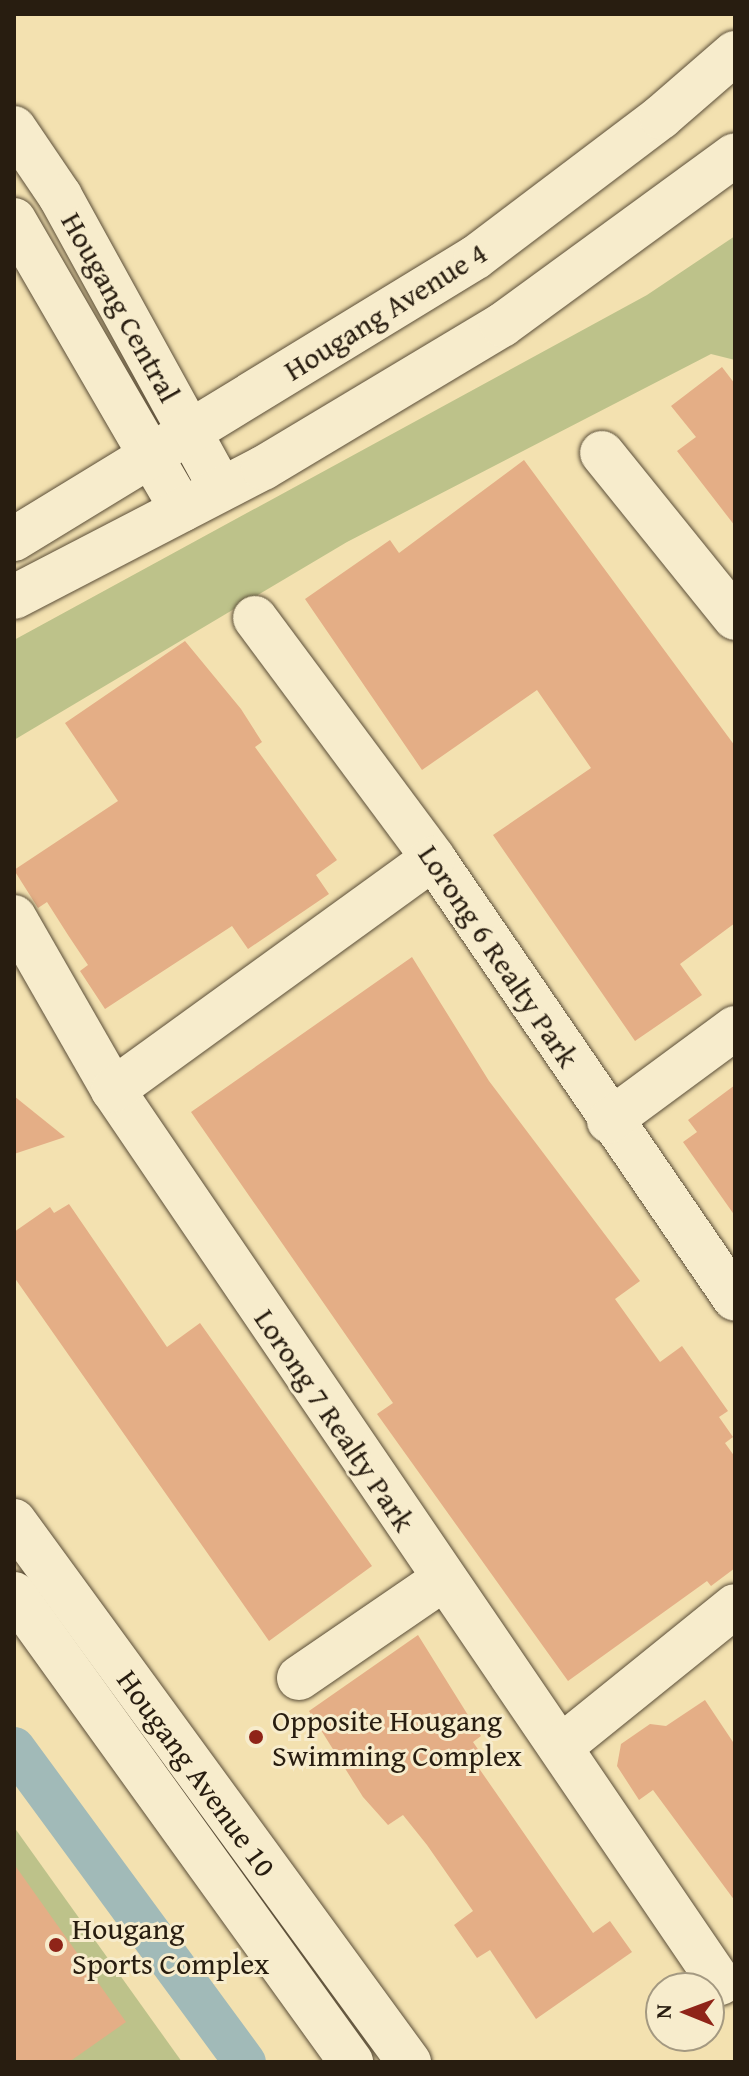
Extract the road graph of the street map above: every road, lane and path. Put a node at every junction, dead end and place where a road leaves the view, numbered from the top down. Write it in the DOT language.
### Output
graph roads {
  1 [pos="735,53"];
  2 [pos="14,128"];
  3 [pos="735,155"];
  4 [pos="14,220"];
  5 [pos="189,429"];
  6 [pos="602,453"];
  7 [pos="149,454"];
  8 [pos="221,489"];
  9 [pos="182,510"];
  10 [pos="14,539"];
  11 [pos="14,597"];
  12 [pos="255,618"];
  13 [pos="735,618"];
  14 [pos="433,858"];
  15 [pos="14,917"];
  16 [pos="735,1028"];
  17 [pos="113,1090"];
  18 [pos="609,1121"];
  19 [pos="735,1299"];
  20 [pos="14,1521"];
  21 [pos="442,1580"];
  22 [pos="14,1594"];
  23 [pos="735,1606"];
  24 [pos="299,1678"];
  25 [pos="563,1745"];
  26 [pos="713,1972"];
  27 [pos="351,2062"];
  28 [pos="409,2062"];
  1 -- 5 [label="street, Hougang Avenue 4"];
  2 -- 5 [label="street, Hougang Central"];
  3 -- 8 [label="street"];
  4 -- 7 [label="street, Hougang Central"];
  5 -- 7 [label="street, Hougang Avenue 4"];
  5 -- 8 [label="street, Hougang Central"];
  6 -- 13 [label="street"];
  7 -- 9 [label="street, Hougang Central"];
  7 -- 10 [label="street, Hougang Avenue 4"];
  8 -- 9 [label="street"];
  9 -- 11 [label="street"];
  12 -- 14 [label="street, Lorong 6 Realty Park"];
  14 -- 17 [label="street"];
  14 -- 18 [label="street, Lorong 6 Realty Park"];
  15 -- 17 [label="street, Lorong 7 Realty Park"];
  16 -- 18 [label="street"];
  17 -- 21 [label="street, Lorong 7 Realty Park"];
  18 -- 19 [label="street, Lorong 6 Realty Park"];
  20 -- 28 [label="street, Hougang Avenue 10"];
  21 -- 24 [label="street"];
  21 -- 25 [label="street, Lorong 7 Realty Park"];
  22 -- 27 [label="street, Hougang Avenue 10"];
  23 -- 25 [label="street"];
  25 -- 26 [label="street, Lorong 7 Realty Park"];
}
